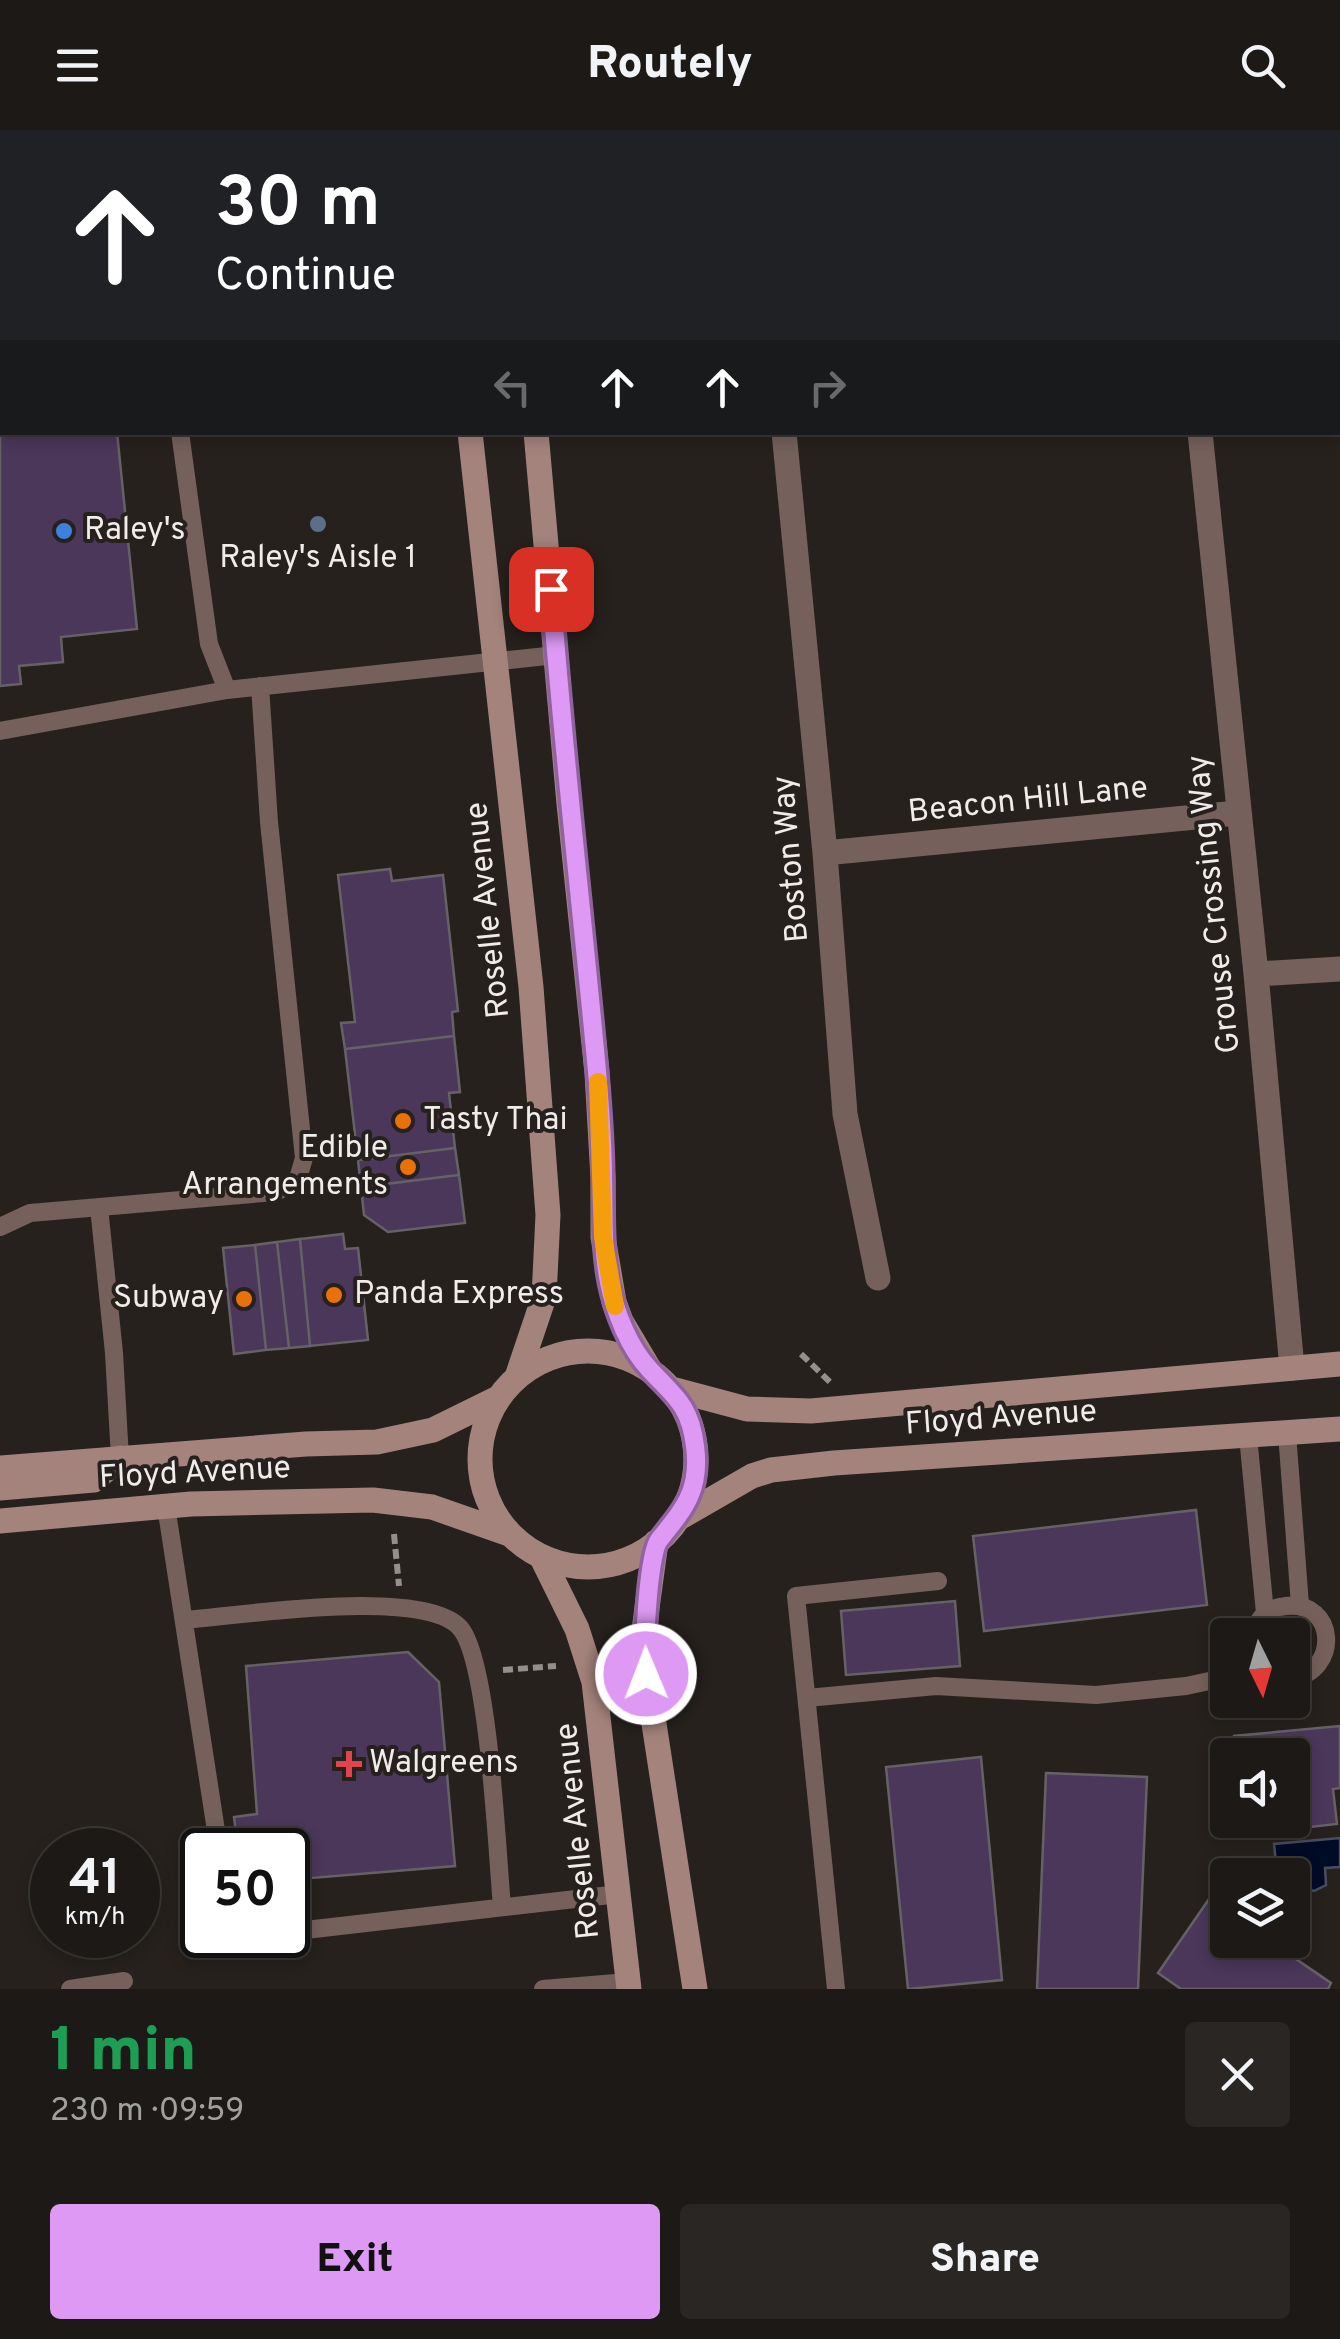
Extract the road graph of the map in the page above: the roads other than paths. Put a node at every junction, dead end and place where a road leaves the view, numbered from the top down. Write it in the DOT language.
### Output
graph roads {
  1 [pos="180,435"];
  2 [pos="470,435"];
  3 [pos="536,435"];
  4 [pos="784,435"];
  5 [pos="1200,435"];
  6 [pos="556,655"];
  7 [pos="496,662"];
  8 [pos="260,686"];
  9 [pos="227,690"];
  10 [pos="0,730"];
  11 [pos="1238,813"];
  12 [pos="824,853"];
  13 [pos="1340,969"];
  14 [pos="1256,974"];
  15 [pos="98,1208"];
  16 [pos="0,1227"];
  17 [pos="878,1278"];
  18 [pos="1340,1364"];
  19 [pos="1292,1368"];
  20 [pos="650,1370"];
  21 [pos="517,1377"];
  22 [pos="672,1390"];
  23 [pos="498,1398"];
  24 [pos="1340,1429"];
  25 [pos="1287,1433"];
  26 [pos="1248,1436"];
  27 [pos="120,1458"];
  28 [pos="0,1468"];
  29 [pos="0,1488"];
  30 [pos="166,1506"];
  31 [pos="679,1518"];
  32 [pos="0,1522"];
  33 [pos="509,1534"];
  34 [pos="656,1542"];
  35 [pos="542,1558"];
  36 [pos="938,1581"];
  37 [pos="1300,1604"];
  38 [pos="1265,1612"];
  39 [pos="1262,1618"];
  40 [pos="184,1620"];
  41 [pos="1332,1659"];
  42 [pos="1310,1672"];
  43 [pos="1210,1681"];
  44 [pos="807,1698"];
  45 [pos="216,1828"];
  46 [pos="619,1894"];
  47 [pos="502,1907"];
  48 [pos="310,1929"];
  49 [pos="124,1981"];
  50 [pos="629,1986"];
  51 [pos="70,1989"];
  52 [pos="544,1989"];
  53 [pos="695,1989"];
  54 [pos="836,1989"];
  1 -- 9 [label="lane"];
  2 -- 7 [label="main road, Roselle Avenue"];
  3 -- 6 [label="main road"];
  4 -- 12 [label="street, Boston Way"];
  5 -- 11 [label="street, Grouse Crossing Way"];
  6 -- 7 [label="lane"];
  6 -- 20 [label="main road"];
  7 -- 8 [label="lane"];
  7 -- 21 [label="main road, Roselle Avenue"];
  8 -- 9 [label="lane"];
  8 -- 15 [label="lane"];
  9 -- 10 [label="lane"];
  11 -- 12 [label="street, Beacon Hill Lane"];
  11 -- 14 [label="street, Grouse Crossing Way"];
  12 -- 17 [label="street, Boston Way"];
  13 -- 14 [label="street"];
  14 -- 19 [label="street, Grouse Crossing Way"];
  15 -- 16 [label="lane"];
  15 -- 27 [label="lane"];
  18 -- 19 [label="main road, Floyd Avenue"];
  19 -- 22 [label="main road, Floyd Avenue"];
  20 -- 21 [label="main road"];
  20 -- 22 [label="main road"];
  21 -- 23 [label="main road"];
  22 -- 31 [label="main road"];
  23 -- 27 [label="main road, Floyd Avenue"];
  23 -- 33 [label="main road"];
  24 -- 25 [label="main road, Floyd Avenue"];
  25 -- 26 [label="main road, Floyd Avenue"];
  25 -- 37 [label="lane"];
  26 -- 31 [label="main road, Floyd Avenue"];
  26 -- 38 [label="lane"];
  27 -- 28 [label="main road, Floyd Avenue"];
  27 -- 29 [label="main road"];
  30 -- 32 [label="main road, Floyd Avenue"];
  30 -- 33 [label="main road, Floyd Avenue"];
  30 -- 40 [label="lane"];
  31 -- 34 [label="main road"];
  33 -- 35 [label="main road"];
  34 -- 35 [label="main road"];
  34 -- 53 [label="main road"];
  35 -- 46 [label="main road, Roselle Avenue"];
  36 -- 44 [label="lane"];
  37 -- 38 [label="lane"];
  37 -- 41 [label="lane"];
  38 -- 39 [label="lane"];
  40 -- 45 [label="lane"];
  40 -- 47 [label="lane"];
  41 -- 42 [label="lane"];
  43 -- 44 [label="lane"];
  44 -- 54 [label="lane"];
  46 -- 47 [label="lane"];
  46 -- 50 [label="main road, Roselle Avenue"];
  47 -- 48 [label="lane"];
  49 -- 51 [label="lane"];
  50 -- 52 [label="lane"];
}
